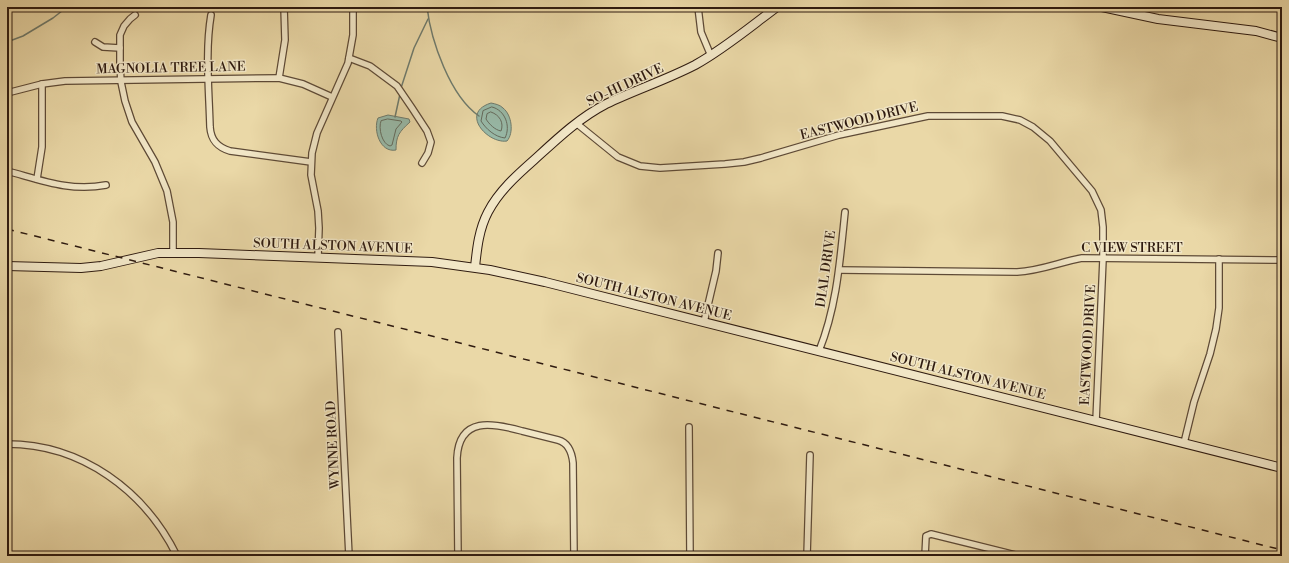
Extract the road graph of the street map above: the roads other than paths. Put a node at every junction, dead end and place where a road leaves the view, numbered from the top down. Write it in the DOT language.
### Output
graph roads {
  1 [pos="284,7"];
  2 [pos="353,7"];
  3 [pos="698,7"];
  4 [pos="777,7"];
  5 [pos="1102,7"];
  6 [pos="211,15"];
  7 [pos="135,16"];
  8 [pos="1282,38"];
  9 [pos="95,42"];
  10 [pos="120,48"];
  11 [pos="711,56"];
  12 [pos="349,58"];
  13 [pos="279,78"];
  14 [pos="209,79"];
  15 [pos="121,80"];
  16 [pos="42,84"];
  17 [pos="7,93"];
  18 [pos="332,97"];
  19 [pos="576,123"];
  20 [pos="311,162"];
  21 [pos="422,163"];
  22 [pos="7,171"];
  23 [pos="37,179"];
  24 [pos="106,185"];
  25 [pos="845,212"];
  26 [pos="173,252"];
  27 [pos="718,253"];
  28 [pos="318,257"];
  29 [pos="1103,259"];
  30 [pos="1219,259"];
  31 [pos="1282,260"];
  32 [pos="7,266"];
  33 [pos="475,267"];
  34 [pos="840,270"];
  35 [pos="704,322"];
  36 [pos="338,332"];
  37 [pos="819,351"];
  38 [pos="1096,421"];
  39 [pos="689,427"];
  40 [pos="1184,443"];
  41 [pos="7,444"];
  42 [pos="810,455"];
  43 [pos="1282,468"];
  44 [pos="177,556"];
  45 [pos="349,556"];
  46 [pos="458,556"];
  47 [pos="574,556"];
  48 [pos="690,556"];
  49 [pos="807,556"];
  50 [pos="925,556"];
  51 [pos="1020,556"];
  1 -- 13 [label="street"];
  2 -- 12 [label="street"];
  3 -- 11 [label="street"];
  4 -- 11 [label="street, SO-HI DRIVE"];
  5 -- 8 [label="street"];
  6 -- 14 [label="street"];
  7 -- 10 [label="street"];
  9 -- 10 [label="street"];
  10 -- 15 [label="street"];
  11 -- 19 [label="street, SO-HI DRIVE"];
  12 -- 18 [label="street"];
  12 -- 21 [label="street"];
  13 -- 14 [label="street, MAGNOLIA TREE LANE"];
  13 -- 18 [label="street, MAGNOLIA TREE LANE"];
  14 -- 15 [label="street, MAGNOLIA TREE LANE"];
  14 -- 20 [label="street"];
  15 -- 16 [label="street, MAGNOLIA TREE LANE"];
  15 -- 26 [label="street"];
  16 -- 17 [label="street, MAGNOLIA TREE LANE"];
  16 -- 23 [label="street"];
  18 -- 20 [label="street"];
  19 -- 29 [label="street, EASTWOOD DRIVE"];
  19 -- 33 [label="street, SO-HI DRIVE"];
  20 -- 28 [label="street"];
  22 -- 23 [label="street"];
  23 -- 24 [label="street"];
  25 -- 34 [label="street, DIAL DRIVE"];
  26 -- 28 [label="street, SOUTH ALSTON AVENUE"];
  26 -- 32 [label="street, SOUTH ALSTON AVENUE"];
  27 -- 35 [label="street"];
  28 -- 33 [label="street, SOUTH ALSTON AVENUE"];
  29 -- 30 [label="street, C VIEW STREET"];
  29 -- 34 [label="street, C VIEW STREET"];
  29 -- 38 [label="street, EASTWOOD DRIVE"];
  30 -- 31 [label="street, C VIEW STREET"];
  30 -- 40 [label="street"];
  33 -- 35 [label="street, SOUTH ALSTON AVENUE"];
  34 -- 37 [label="street, DIAL DRIVE"];
  35 -- 37 [label="street, SOUTH ALSTON AVENUE"];
  36 -- 45 [label="street, WYNNE ROAD"];
  37 -- 38 [label="street, SOUTH ALSTON AVENUE"];
  38 -- 40 [label="street, SOUTH ALSTON AVENUE"];
  39 -- 48 [label="street"];
  40 -- 43 [label="street, SOUTH ALSTON AVENUE"];
  41 -- 44 [label="street"];
  42 -- 49 [label="street"];
  46 -- 47 [label="street"];
  50 -- 51 [label="street"];
}
